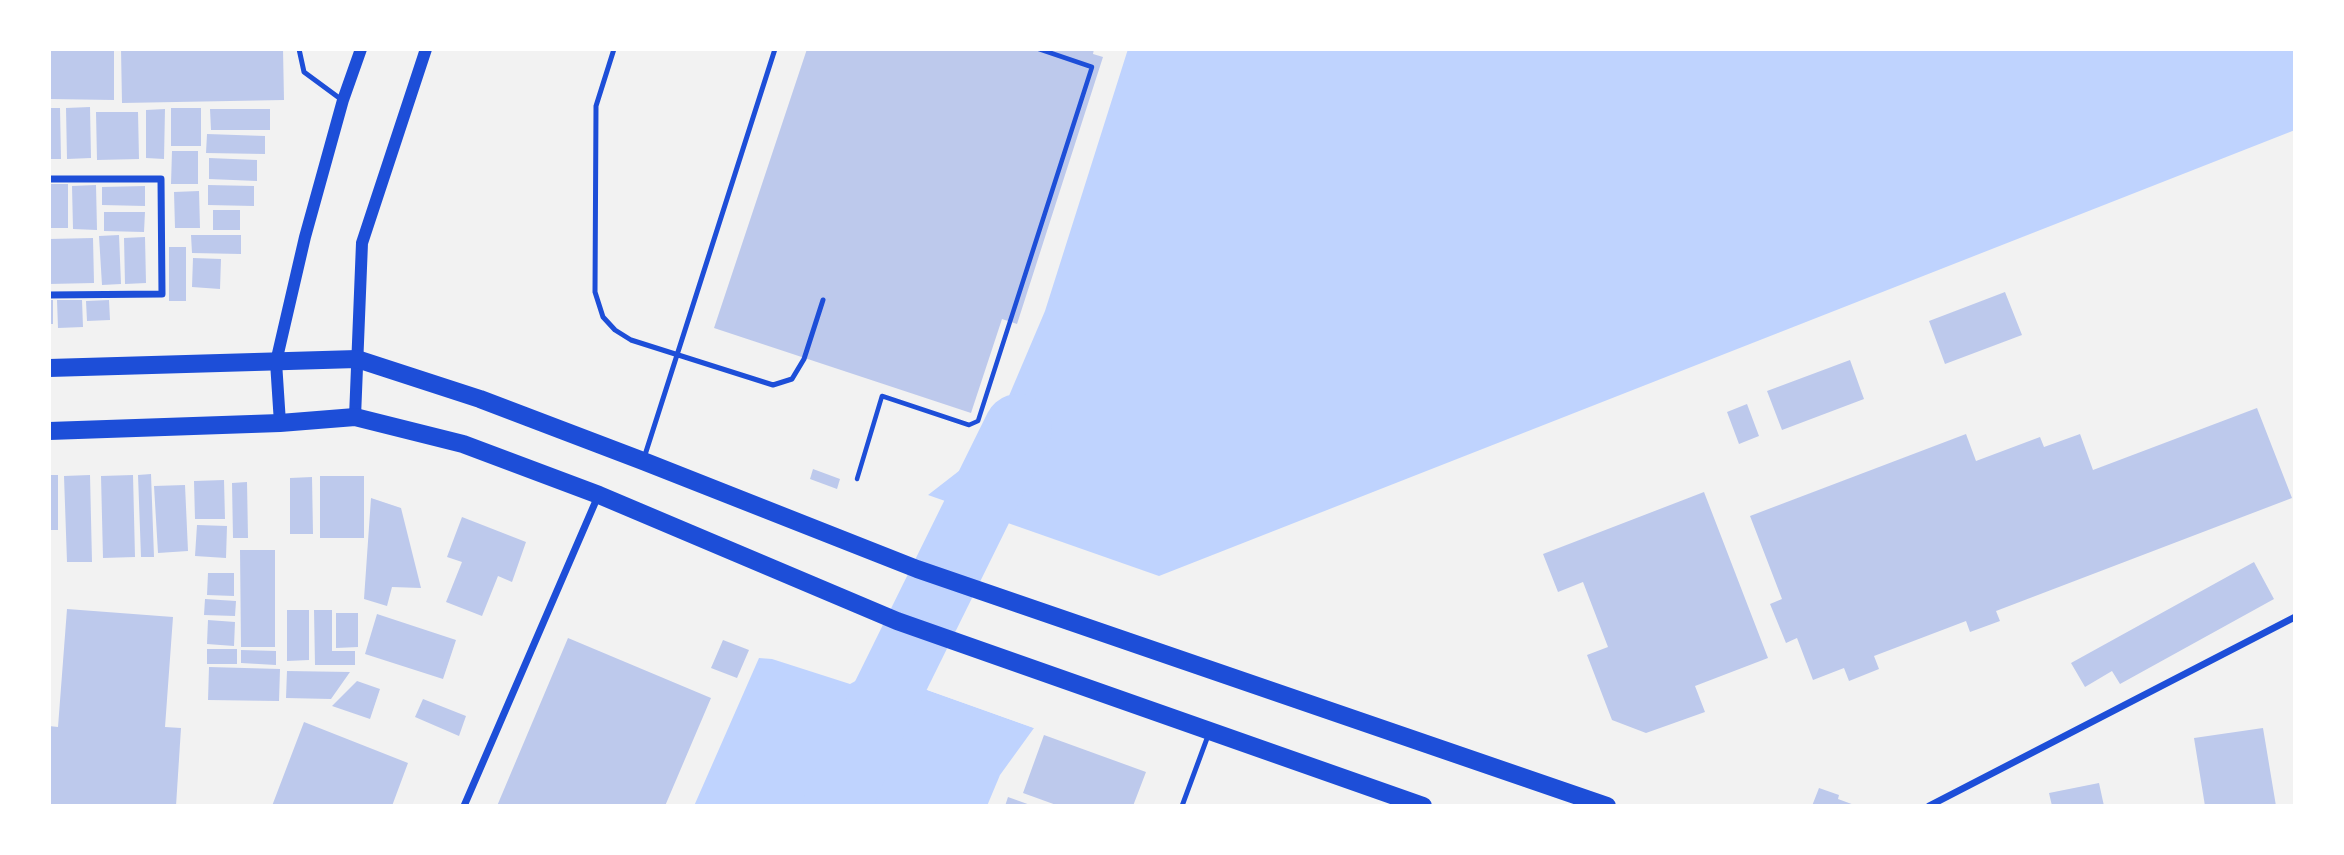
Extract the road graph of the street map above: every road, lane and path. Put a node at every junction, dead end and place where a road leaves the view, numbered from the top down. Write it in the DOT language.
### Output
graph roads {
  1 [pos="299,49"];
  2 [pos="361,49"];
  3 [pos="426,49"];
  4 [pos="614,49"];
  5 [pos="775,49"];
  6 [pos="1039,49"];
  7 [pos="343,100"];
  8 [pos="49,178"];
  9 [pos="49,295"];
  10 [pos="823,300"];
  11 [pos="357,359"];
  12 [pos="276,362"];
  13 [pos="49,368"];
  14 [pos="355,417"];
  15 [pos="280,424"];
  16 [pos="49,431"];
  17 [pos="643,461"];
  18 [pos="857,479"];
  19 [pos="598,495"];
  20 [pos="2295,617"];
  21 [pos="1210,730"];
  22 [pos="464,806"];
  23 [pos="1182,806"];
  24 [pos="1423,806"];
  25 [pos="1607,806"];
  26 [pos="1929,806"];
  1 -- 7 [label="lane"];
  2 -- 7 [label="street"];
  3 -- 11 [label="street"];
  4 -- 10 [label="lane"];
  5 -- 17 [label="lane"];
  6 -- 18 [label="path"];
  7 -- 12 [label="street"];
  8 -- 9 [label="street"];
  11 -- 12 [label="main road"];
  11 -- 14 [label="street"];
  11 -- 17 [label="main road"];
  12 -- 13 [label="main road"];
  12 -- 15 [label="street"];
  14 -- 15 [label="main road"];
  14 -- 19 [label="main road"];
  15 -- 16 [label="main road"];
  17 -- 25 [label="main road"];
  19 -- 21 [label="main road"];
  19 -- 22 [label="street"];
  20 -- 26 [label="street"];
  21 -- 23 [label="lane"];
  21 -- 24 [label="main road"];
}
